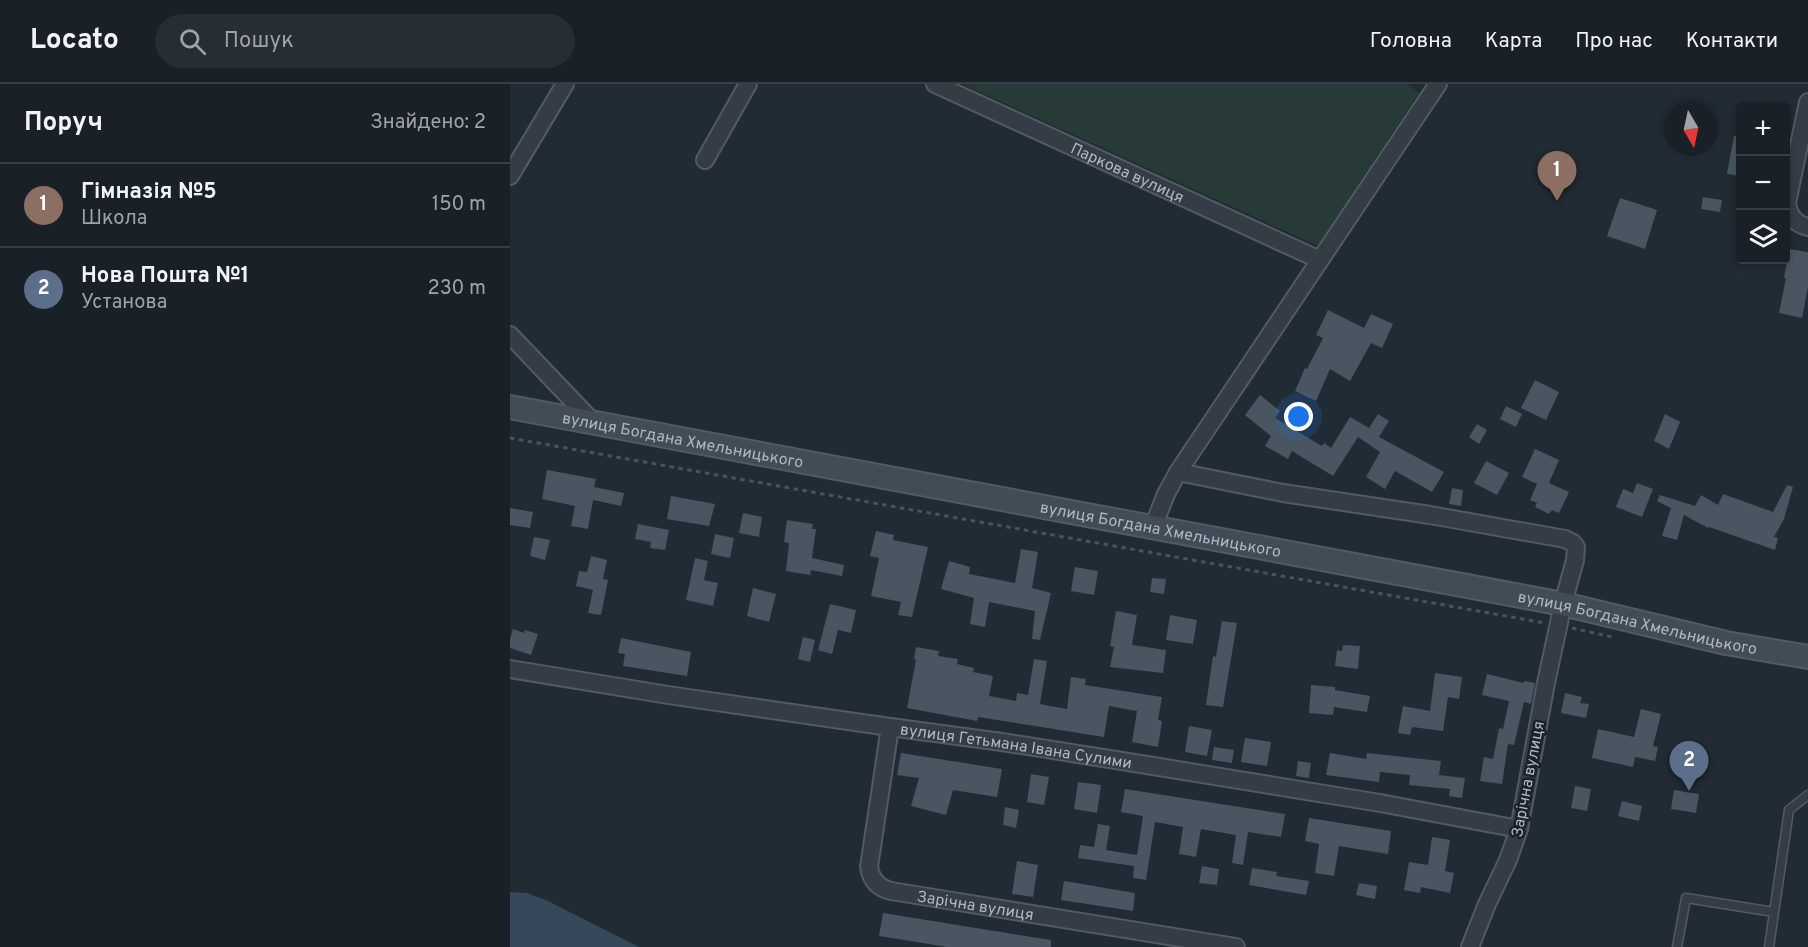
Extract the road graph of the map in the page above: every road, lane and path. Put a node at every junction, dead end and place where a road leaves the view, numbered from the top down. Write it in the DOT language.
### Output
graph roads {
  1 [pos="565,84"];
  2 [pos="748,84"];
  3 [pos="934,84"];
  4 [pos="1438,84"];
  5 [pos="1808,102"];
  6 [pos="705,160"];
  7 [pos="510,176"];
  8 [pos="1808,227"];
  9 [pos="1320,260"];
  10 [pos="510,334"];
  11 [pos="510,407"];
  12 [pos="594,423"];
  13 [pos="510,438"];
  14 [pos="1178,472"];
  15 [pos="1153,528"];
  16 [pos="1560,615"];
  17 [pos="1615,637"];
  18 [pos="1808,657"];
  19 [pos="510,669"];
  20 [pos="890,727"];
  21 [pos="1808,795"];
  22 [pos="1519,829"];
  23 [pos="1774,912"];
  24 [pos="1236,947"];
  25 [pos="1470,947"];
  26 [pos="1677,947"];
  27 [pos="1769,947"];
  1 -- 7 [label="street"];
  2 -- 6 [label="street"];
  3 -- 9 [label="street, Паркова вулиця"];
  4 -- 9 [label="street"];
  5 -- 8 [label="street"];
  9 -- 14 [label="street"];
  10 -- 12 [label="street"];
  11 -- 12 [label="main road, вулиця Богдана Хмельницького"];
  12 -- 15 [label="main road, вулиця Богдана Хмельницького"];
  13 -- 16 [label="path"];
  14 -- 15 [label="street"];
  14 -- 16 [label="street, Зарічна вулиця"];
  15 -- 16 [label="main road, вулиця Богдана Хмельницького"];
  16 -- 17 [label="path"];
  16 -- 18 [label="main road, вулиця Богдана Хмельницького"];
  16 -- 22 [label="street, Зарічна вулиця"];
  19 -- 20 [label="street, вулиця Гетьмана Івана Сулими"];
  20 -- 22 [label="street, вулиця Гетьмана Івана Сулими"];
  20 -- 24 [label="street, Зарічна вулиця"];
  21 -- 23 [label="lane"];
  22 -- 25 [label="street, Зарічна вулиця"];
  23 -- 26 [label="lane"];
  23 -- 27 [label="lane"];
}
